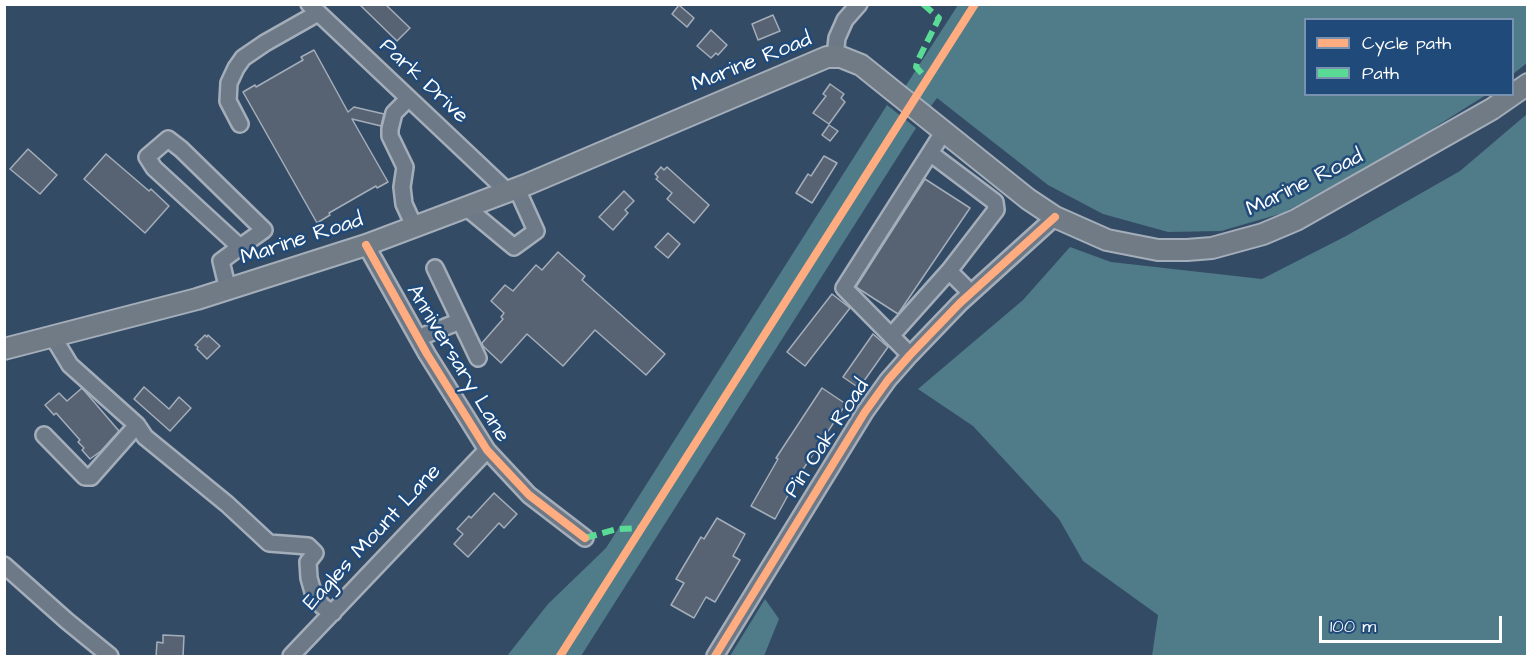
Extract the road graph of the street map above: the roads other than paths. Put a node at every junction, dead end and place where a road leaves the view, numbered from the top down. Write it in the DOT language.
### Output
graph roads {
  1 [pos="859,4"];
  2 [pos="313,9"];
  3 [pos="835,56"];
  4 [pos="1527,84"];
  5 [pos="1514,93"];
  6 [pos="1510,96"];
  7 [pos="408,99"];
  8 [pos="240,124"];
  9 [pos="944,131"];
  10 [pos="930,153"];
  11 [pos="512,191"];
  12 [pos="466,208"];
  13 [pos="1055,217"];
  14 [pos="415,228"];
  15 [pos="366,245"];
  16 [pos="240,247"];
  17 [pos="435,268"];
  18 [pos="949,271"];
  19 [pos="228,290"];
  20 [pos="971,293"];
  21 [pos="460,321"];
  22 [pos="891,336"];
  23 [pos="53,337"];
  24 [pos="418,338"];
  25 [pos="4,349"];
  26 [pos="910,355"];
  27 [pos="478,358"];
  28 [pos="137,426"];
  29 [pos="44,435"];
  30 [pos="487,450"];
  31 [pos="585,538"];
  32 [pos="4,565"];
  33 [pos="333,613"];
  34 [pos="110,657"];
  35 [pos="291,657"];
  36 [pos="715,657"];
  1 -- 3 [label="street"];
  2 -- 7 [label="street, Park Drive"];
  2 -- 8 [label="street"];
  3 -- 9 [label="main road, Marine Road"];
  3 -- 11 [label="main road, Marine Road"];
  4 -- 5 [label="main road, Marine Road"];
  6 -- 13 [label="main road, Marine Road"];
  7 -- 11 [label="street, Park Drive"];
  7 -- 14 [label="street"];
  9 -- 10 [label="street"];
  9 -- 13 [label="main road, Marine Road"];
  10 -- 18 [label="street"];
  10 -- 22 [label="street"];
  11 -- 12 [label="main road, Marine Road"];
  11 -- 12 [label="street"];
  12 -- 14 [label="main road, Marine Road"];
  13 -- 20 [label="street, Pin Oak Road"];
  14 -- 15 [label="main road, Marine Road"];
  15 -- 19 [label="main road, Marine Road"];
  15 -- 24 [label="street, Anniversary Lane"];
  16 -- 16 [label="street"];
  16 -- 19 [label="street"];
  17 -- 21 [label="street"];
  18 -- 20 [label="street"];
  18 -- 22 [label="street"];
  19 -- 23 [label="main road, Marine Road"];
  20 -- 26 [label="street, Pin Oak Road"];
  21 -- 24 [label="street"];
  21 -- 27 [label="street"];
  22 -- 26 [label="street"];
  23 -- 25 [label="main road, Marine Road"];
  23 -- 28 [label="street"];
  24 -- 30 [label="street, Anniversary Lane"];
  26 -- 36 [label="street, Pin Oak Road"];
  28 -- 29 [label="street"];
  28 -- 33 [label="street"];
  30 -- 31 [label="street, Anniversary Lane"];
  30 -- 33 [label="street, Eagles Mount Lane"];
  32 -- 34 [label="street"];
  33 -- 35 [label="street, Eagles Mount Lane"];
}
